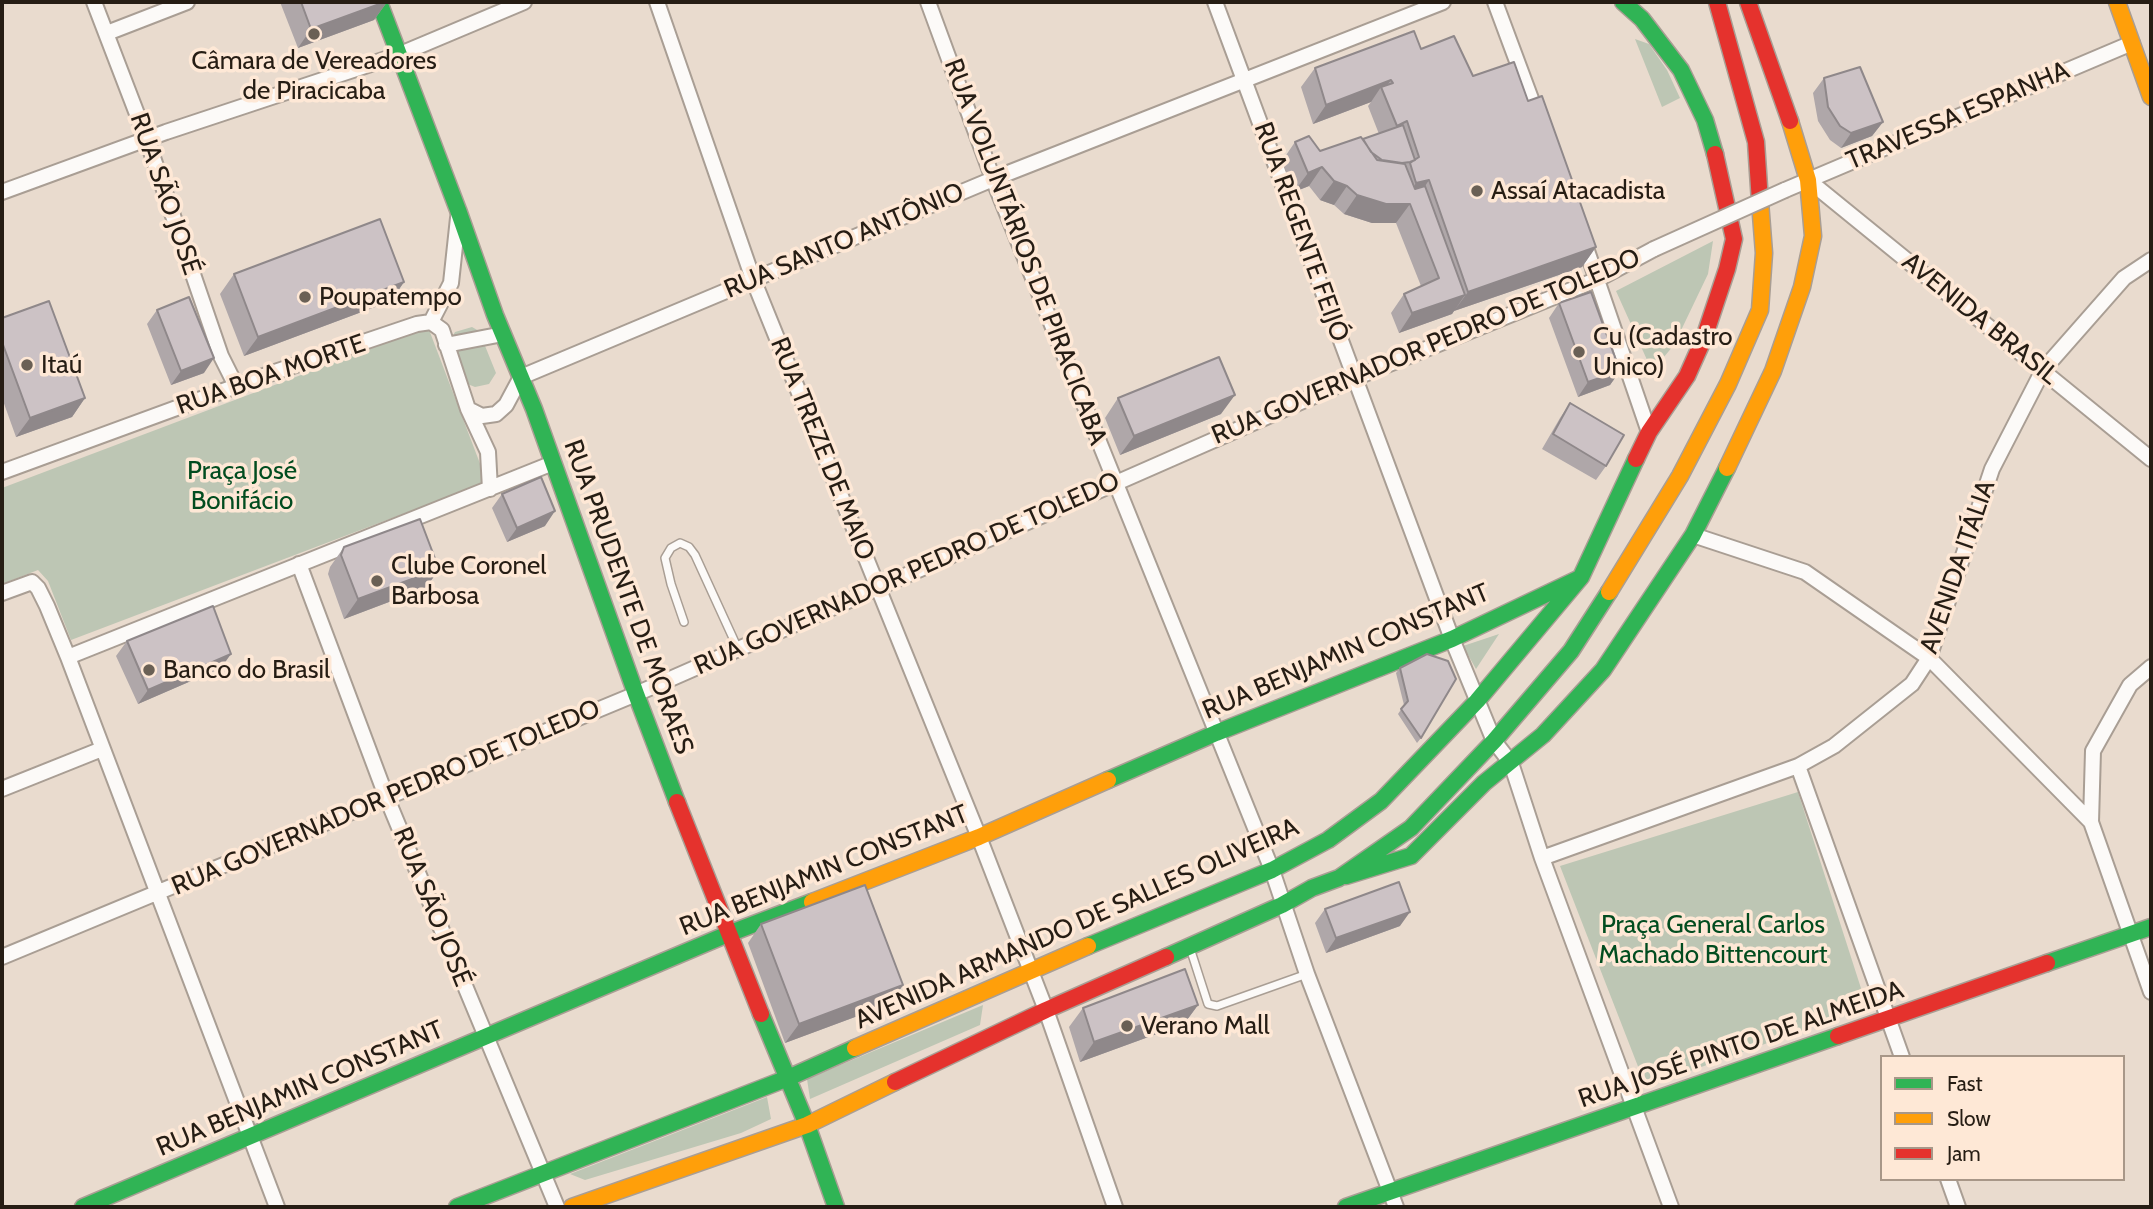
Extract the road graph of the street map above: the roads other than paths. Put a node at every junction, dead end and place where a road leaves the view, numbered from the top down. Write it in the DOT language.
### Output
graph roads {
  1 [pos="94,2"];
  2 [pos="187,2"];
  3 [pos="379,2"];
  4 [pos="524,2"];
  5 [pos="657,2"];
  6 [pos="928,2"];
  7 [pos="1215,2"];
  8 [pos="1443,2"];
  9 [pos="1495,2"];
  10 [pos="1623,2"];
  11 [pos="1717,2"];
  12 [pos="1748,2"];
  13 [pos="2117,2"];
  14 [pos="107,33"];
  15 [pos="2132,43"];
  16 [pos="398,55"];
  17 [pos="1244,79"];
  18 [pos="2151,97"];
  19 [pos="1542,128"];
  20 [pos="147,139"];
  21 [pos="993,179"];
  22 [pos="1808,180"];
  23 [pos="1785,190"];
  24 [pos="2,192"];
  25 [pos="458,210"];
  26 [pos="1579,228"];
  27 [pos="2151,260"];
  28 [pos="753,279"];
  29 [pos="1598,279"];
  30 [pos="432,322"];
  31 [pos="503,334"];
  32 [pos="446,345"];
  33 [pos="2043,370"];
  34 [pos="521,377"];
  35 [pos="1355,378"];
  36 [pos="236,386"];
  37 [pos="468,409"];
  38 [pos="1649,432"];
  39 [pos="2151,459"];
  40 [pos="553,463"];
  41 [pos="3,469"];
  42 [pos="1115,482"];
  43 [pos="490,489"];
  44 [pos="1693,535"];
  45 [pos="299,564"];
  46 [pos="1581,577"];
  47 [pos="878,585"];
  48 [pos="2,593"];
  49 [pos="684,622"];
  50 [pos="1452,639"];
  51 [pos="738,650"];
  52 [pos="68,657"];
  53 [pos="1929,658"];
  54 [pos="2151,667"];
  55 [pos="636,694"];
  56 [pos="1477,701"];
  57 [pos="1216,733"];
  58 [pos="1494,741"];
  59 [pos="102,749"];
  60 [pos="1511,763"];
  61 [pos="1798,766"];
  62 [pos="2,789"];
  63 [pos="386,796"];
  64 [pos="2091,822"];
  65 [pos="979,837"];
  66 [pos="1542,858"];
  67 [pos="1272,870"];
  68 [pos="1339,878"];
  69 [pos="157,894"];
  70 [pos="1282,905"];
  71 [pos="2151,927"];
  72 [pos="728,934"];
  73 [pos="2130,934"];
  74 [pos="1189,947"];
  75 [pos="2,957"];
  76 [pos="1029,971"];
  77 [pos="1307,974"];
  78 [pos="2151,992"];
  79 [pos="1046,1010"];
  80 [pos="1889,1019"];
  81 [pos="486,1037"];
  82 [pos="1901,1055"];
  83 [pos="788,1078"];
  84 [pos="1635,1108"];
  85 [pos="807,1125"];
  86 [pos="250,1138"];
  87 [pos="544,1172"];
  88 [pos="1949,1181"];
  89 [pos="1389,1191"];
  90 [pos="83,1207"];
  91 [pos="277,1207"];
  92 [pos="457,1207"];
  93 [pos="557,1207"];
  94 [pos="572,1207"];
  95 [pos="836,1207"];
  96 [pos="1115,1207"];
  97 [pos="1346,1207"];
  98 [pos="1395,1207"];
  99 [pos="1671,1207"];
  100 [pos="1958,1207"];
  1 -- 14 [label="street, RUA SÃO JOSÉ"];
  2 -- 14 [label="street"];
  3 -- 16 [label="street, RUA PRUDENTE DE MORAES"];
  4 -- 16 [label="street"];
  5 -- 28 [label="street, RUA TREZE DE MAIO"];
  6 -- 21 [label="street, RUA VOLUNTÁRIOS DE PIRACICABA"];
  7 -- 17 [label="street, RUA REGENTE FEIJÓ"];
  8 -- 17 [label="street, RUA SANTO ANTÔNIO"];
  9 -- 19 [label="street"];
  10 -- 38 [label="street, AVENIDA ARMANDO DE SALLES OLIVEIRA"];
  11 -- 58 [label="street"];
  12 -- 22 [label="street"];
  13 -- 15 [label="street"];
  14 -- 20 [label="street, RUA SÃO JOSÉ"];
  15 -- 18 [label="street"];
  15 -- 22 [label="street, TRAVESSA ESPANHA"];
  16 -- 20 [label="street"];
  16 -- 25 [label="street, RUA PRUDENTE DE MORAES"];
  17 -- 21 [label="street, RUA SANTO ANTÔNIO"];
  17 -- 35 [label="street, RUA REGENTE FEIJÓ"];
  20 -- 24 [label="street"];
  20 -- 36 [label="street, RUA SÃO JOSÉ"];
  21 -- 28 [label="street, RUA SANTO ANTÔNIO"];
  21 -- 42 [label="street, RUA VOLUNTÁRIOS DE PIRACICABA"];
  22 -- 23 [label="street, TRAVESSA ESPANHA"];
  22 -- 33 [label="street, AVENIDA BRASIL"];
  22 -- 44 [label="street"];
  23 -- 29 [label="street, RUA GOVERNADOR PEDRO DE TOLEDO, bridge"];
  25 -- 30 [label="street"];
  25 -- 31 [label="street, RUA PRUDENTE DE MORAES"];
  26 -- 29 [label="street"];
  27 -- 33 [label="street, AVENIDA ITÁLIA"];
  28 -- 34 [label="street, RUA SANTO ANTÔNIO"];
  28 -- 47 [label="street, RUA TREZE DE MAIO"];
  29 -- 35 [label="street, RUA GOVERNADOR PEDRO DE TOLEDO"];
  29 -- 38 [label="street"];
  30 -- 32 [label="street"];
  30 -- 36 [label="street, RUA BOA MORTE"];
  31 -- 32 [label="street"];
  31 -- 34 [label="street, RUA PRUDENTE DE MORAES"];
  32 -- 37 [label="street"];
  33 -- 39 [label="street, AVENIDA BRASIL"];
  33 -- 53 [label="street, AVENIDA ITÁLIA"];
  34 -- 37 [label="street"];
  34 -- 40 [label="street, RUA PRUDENTE DE MORAES"];
  35 -- 42 [label="street, RUA GOVERNADOR PEDRO DE TOLEDO"];
  35 -- 50 [label="street, RUA REGENTE FEIJÓ"];
  36 -- 41 [label="street, RUA BOA MORTE"];
  37 -- 43 [label="street"];
  38 -- 46 [label="street, AVENIDA ARMANDO DE SALLES OLIVEIRA"];
  40 -- 43 [label="street"];
  40 -- 55 [label="street, RUA PRUDENTE DE MORAES"];
  42 -- 47 [label="street, RUA GOVERNADOR PEDRO DE TOLEDO"];
  42 -- 57 [label="street, RUA VOLUNTÁRIOS DE PIRACICABA"];
  43 -- 45 [label="street"];
  44 -- 53 [label="street"];
  44 -- 60 [label="street"];
  45 -- 52 [label="street"];
  45 -- 63 [label="street, RUA SÃO JOSÉ"];
  46 -- 50 [label="street, RUA BENJAMIN CONSTANT"];
  46 -- 56 [label="street, AVENIDA ARMANDO DE SALLES OLIVEIRA"];
  47 -- 51 [label="street, RUA GOVERNADOR PEDRO DE TOLEDO"];
  47 -- 65 [label="street, RUA TREZE DE MAIO"];
  48 -- 52 [label="street"];
  49 -- 51 [label="lane"];
  50 -- 56 [label="street, RUA REGENTE FEIJÓ"];
  50 -- 57 [label="street, RUA BENJAMIN CONSTANT"];
  51 -- 55 [label="street, RUA GOVERNADOR PEDRO DE TOLEDO"];
  52 -- 59 [label="street"];
  53 -- 61 [label="street, AVENIDA ITÁLIA"];
  53 -- 64 [label="street"];
  54 -- 64 [label="street"];
  55 -- 63 [label="street, RUA GOVERNADOR PEDRO DE TOLEDO"];
  55 -- 72 [label="street, RUA PRUDENTE DE MORAES"];
  56 -- 58 [label="street, RUA REGENTE FEIJÓ"];
  56 -- 67 [label="street, AVENIDA ARMANDO DE SALLES OLIVEIRA"];
  57 -- 65 [label="street, RUA BENJAMIN CONSTANT"];
  57 -- 67 [label="street, RUA VOLUNTÁRIOS DE PIRACICABA"];
  58 -- 60 [label="street, RUA REGENTE FEIJÓ"];
  58 -- 68 [label="street"];
  59 -- 62 [label="street"];
  59 -- 69 [label="street"];
  60 -- 66 [label="street, RUA REGENTE FEIJÓ"];
  60 -- 68 [label="street"];
  61 -- 66 [label="street, AVENIDA ITÁLIA"];
  61 -- 80 [label="street"];
  63 -- 69 [label="street, RUA GOVERNADOR PEDRO DE TOLEDO"];
  63 -- 81 [label="street, RUA SÃO JOSÉ"];
  64 -- 73 [label="street"];
  65 -- 72 [label="street, RUA BENJAMIN CONSTANT"];
  65 -- 76 [label="street, RUA TREZE DE MAIO"];
  66 -- 84 [label="street, RUA REGENTE FEIJÓ"];
  67 -- 70 [label="street, RUA VOLUNTÁRIOS DE PIRACICABA"];
  67 -- 76 [label="street, AVENIDA ARMANDO DE SALLES OLIVEIRA"];
  68 -- 70 [label="street"];
  69 -- 75 [label="street, RUA GOVERNADOR PEDRO DE TOLEDO"];
  69 -- 86 [label="street"];
  70 -- 74 [label="street"];
  70 -- 77 [label="street, RUA VOLUNTÁRIOS DE PIRACICABA"];
  71 -- 73 [label="street, RUA JOSÉ PINTO DE ALMEIDA"];
  72 -- 81 [label="street, RUA BENJAMIN CONSTANT"];
  72 -- 83 [label="street, RUA PRUDENTE DE MORAES"];
  73 -- 78 [label="street"];
  73 -- 80 [label="street, RUA JOSÉ PINTO DE ALMEIDA"];
  74 -- 77 [label="lane"];
  74 -- 79 [label="street"];
  76 -- 79 [label="street, RUA TREZE DE MAIO"];
  76 -- 83 [label="street, AVENIDA ARMANDO DE SALLES OLIVEIRA"];
  77 -- 89 [label="street, RUA VOLUNTÁRIOS DE PIRACICABA"];
  79 -- 85 [label="street"];
  79 -- 96 [label="street, RUA TREZE DE MAIO"];
  80 -- 82 [label="street"];
  80 -- 84 [label="street, RUA JOSÉ PINTO DE ALMEIDA"];
  81 -- 86 [label="street, RUA BENJAMIN CONSTANT"];
  81 -- 87 [label="street, RUA SÃO JOSÉ"];
  83 -- 85 [label="street, RUA PRUDENTE DE MORAES"];
  83 -- 87 [label="street, AVENIDA ARMANDO DE SALLES OLIVEIRA"];
  84 -- 89 [label="street, RUA JOSÉ PINTO DE ALMEIDA"];
  84 -- 99 [label="street, RUA REGENTE FEIJÓ"];
  85 -- 94 [label="street"];
  85 -- 95 [label="street, RUA PRUDENTE DE MORAES"];
  86 -- 90 [label="street, RUA BENJAMIN CONSTANT"];
  86 -- 91 [label="street"];
  87 -- 92 [label="street, AVENIDA ARMANDO DE SALLES OLIVEIRA"];
  87 -- 93 [label="street, RUA SÃO JOSÉ"];
  88 -- 100 [label="street"];
  89 -- 97 [label="street, RUA JOSÉ PINTO DE ALMEIDA"];
  89 -- 98 [label="street, RUA VOLUNTÁRIOS DE PIRACICABA"];
}
